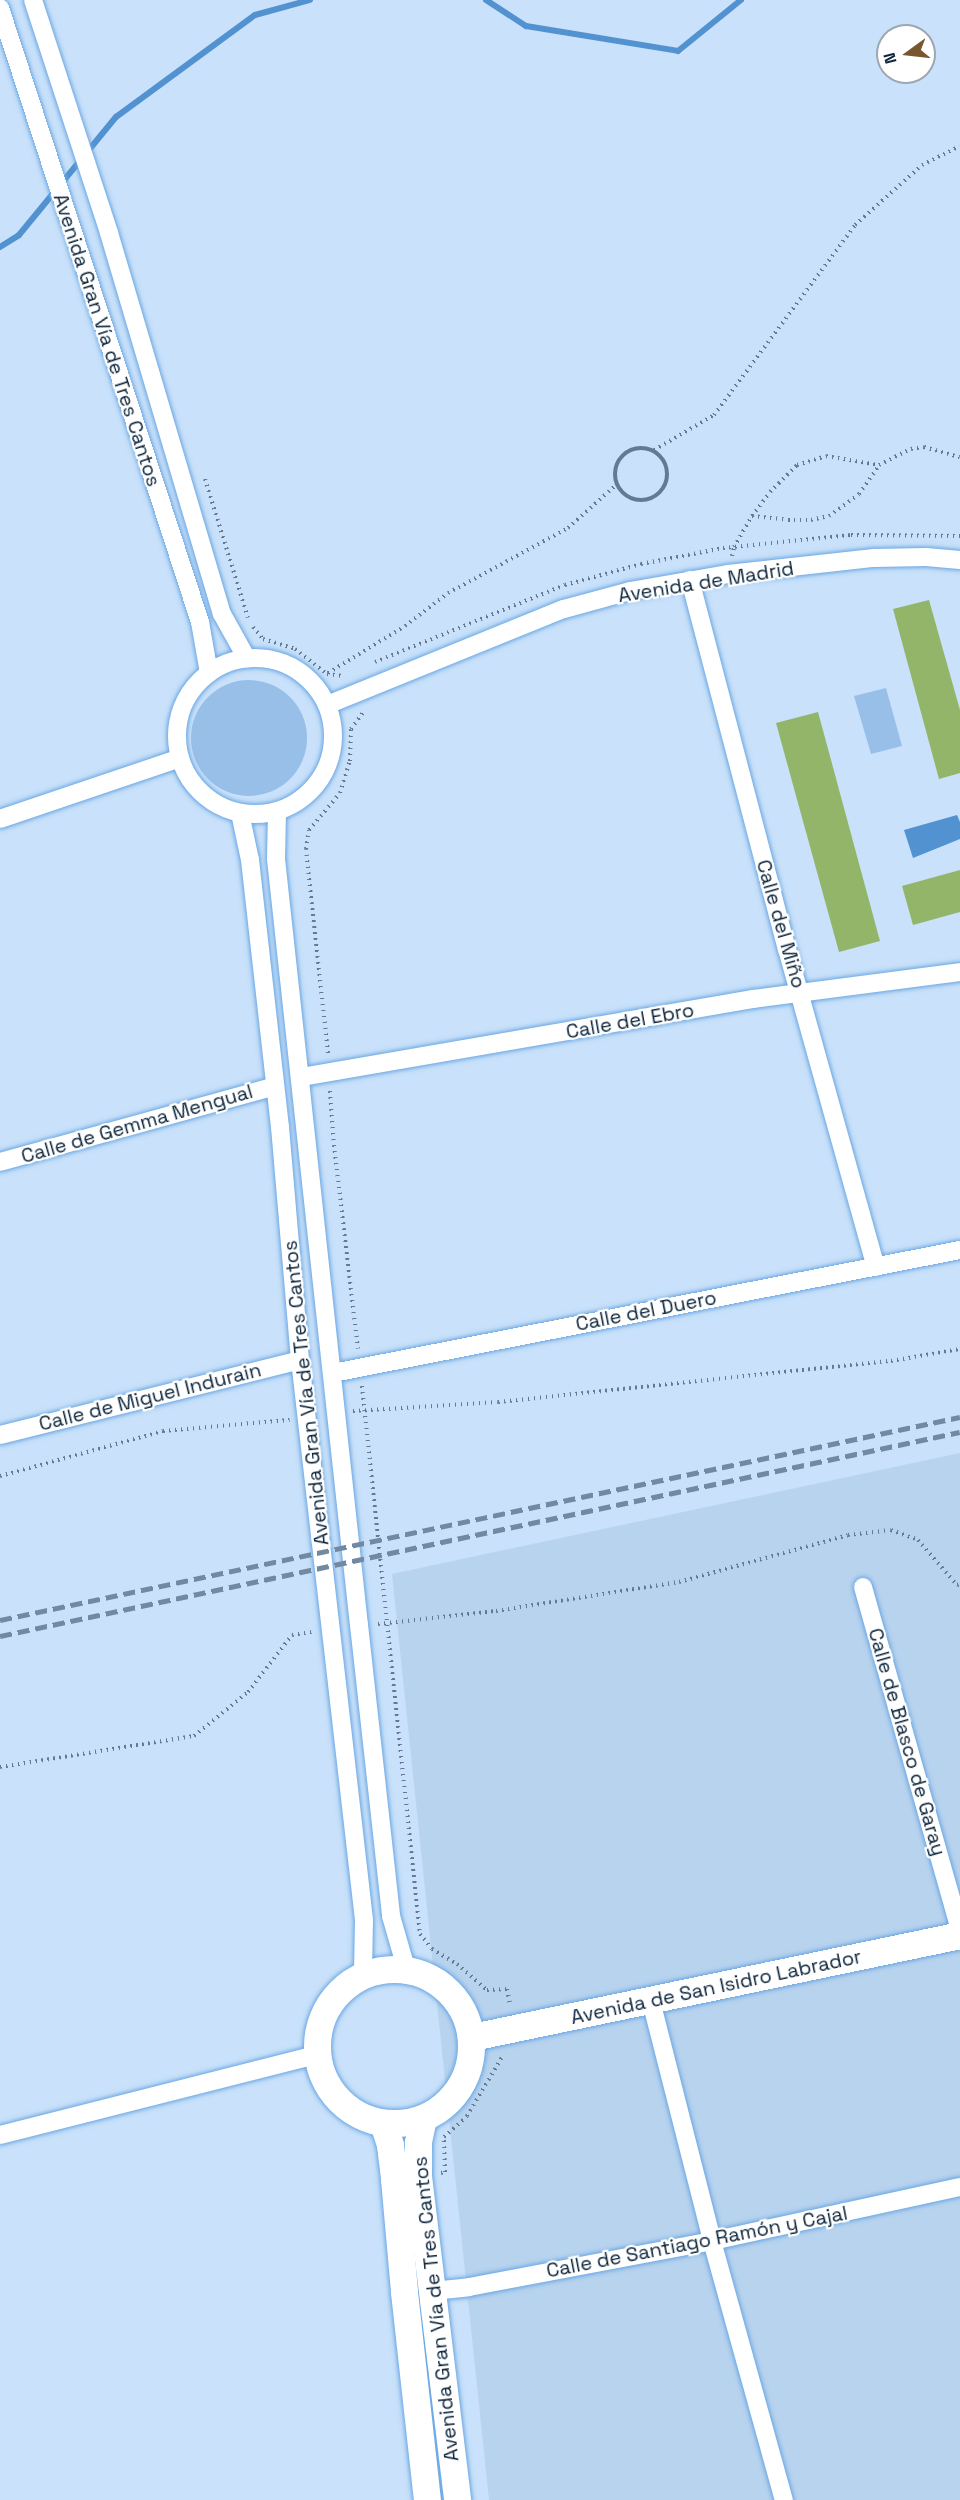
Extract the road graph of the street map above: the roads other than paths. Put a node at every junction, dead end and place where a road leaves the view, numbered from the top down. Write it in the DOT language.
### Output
graph roads {
  1 [pos="33,0"];
  2 [pos="0,8"];
  3 [pos="960,560"];
  4 [pos="690,580"];
  5 [pos="246,659"];
  6 [pos="209,673"];
  7 [pos="327,705"];
  8 [pos="180,758"];
  9 [pos="277,812"];
  10 [pos="240,813"];
  11 [pos="0,819"];
  12 [pos="960,972"];
  13 [pos="800,992"];
  14 [pos="301,1077"];
  15 [pos="275,1086"];
  16 [pos="0,1162"];
  17 [pos="960,1250"];
  18 [pos="876,1267"];
  19 [pos="300,1360"];
  20 [pos="333,1373"];
  21 [pos="0,1435"];
  22 [pos="863,1587"];
  23 [pos="960,1930"];
  24 [pos="960,1935"];
  25 [pos="406,1968"];
  26 [pos="363,1974"];
  27 [pos="651,2001"];
  28 [pos="472,2037"];
  29 [pos="317,2055"];
  30 [pos="423,2118"];
  31 [pos="383,2123"];
  32 [pos="0,2135"];
  33 [pos="960,2187"];
  34 [pos="712,2241"];
  35 [pos="433,2291"];
  36 [pos="428,2500"];
  37 [pos="457,2500"];
  38 [pos="784,2500"];
  1 -- 5 [label="street, Avenida Gran Vía de Tres Cantos"];
  2 -- 6 [label="street, Avenida Gran Vía de Tres Cantos"];
  3 -- 4 [label="street, Avenida de Madrid"];
  4 -- 7 [label="street, Avenida de Madrid"];
  4 -- 13 [label="street, Calle del Miño"];
  5 -- 6 [label="street"];
  5 -- 7 [label="street"];
  6 -- 8 [label="street"];
  7 -- 9 [label="street"];
  8 -- 10 [label="street"];
  8 -- 11 [label="street"];
  9 -- 10 [label="street"];
  9 -- 14 [label="street, Avenida Gran Vía de Tres Cantos"];
  10 -- 15 [label="street, Avenida Gran Vía de Tres Cantos"];
  12 -- 13 [label="street, Calle del Ebro"];
  13 -- 14 [label="street, Calle del Ebro"];
  13 -- 18 [label="street, Calle del Miño"];
  14 -- 20 [label="street, Avenida Gran Vía de Tres Cantos"];
  15 -- 16 [label="street, Calle de Gemma Mengual"];
  15 -- 19 [label="street, Avenida Gran Vía de Tres Cantos"];
  17 -- 18 [label="street, Calle del Duero"];
  18 -- 20 [label="street, Calle del Duero"];
  19 -- 21 [label="street, Calle de Miguel Indurain"];
  19 -- 26 [label="street, Avenida Gran Vía de Tres Cantos"];
  20 -- 25 [label="street, Avenida Gran Vía de Tres Cantos"];
  22 -- 23 [label="street, Calle de Blasco de Garay"];
  24 -- 27 [label="street, Avenida de San Isidro Labrador"];
  25 -- 26 [label="street"];
  25 -- 28 [label="street"];
  26 -- 29 [label="street"];
  27 -- 28 [label="street, Avenida de San Isidro Labrador"];
  27 -- 34 [label="street"];
  28 -- 30 [label="street"];
  29 -- 31 [label="street"];
  29 -- 32 [label="street"];
  30 -- 31 [label="street"];
  30 -- 35 [label="street, Avenida Gran Vía de Tres Cantos"];
  31 -- 36 [label="street, Avenida Gran Vía de Tres Cantos"];
  33 -- 34 [label="street, Calle de Santiago Ramón y Cajal"];
  34 -- 35 [label="street, Calle de Santiago Ramón y Cajal"];
  34 -- 38 [label="street"];
  35 -- 37 [label="street, Avenida Gran Vía de Tres Cantos"];
}
